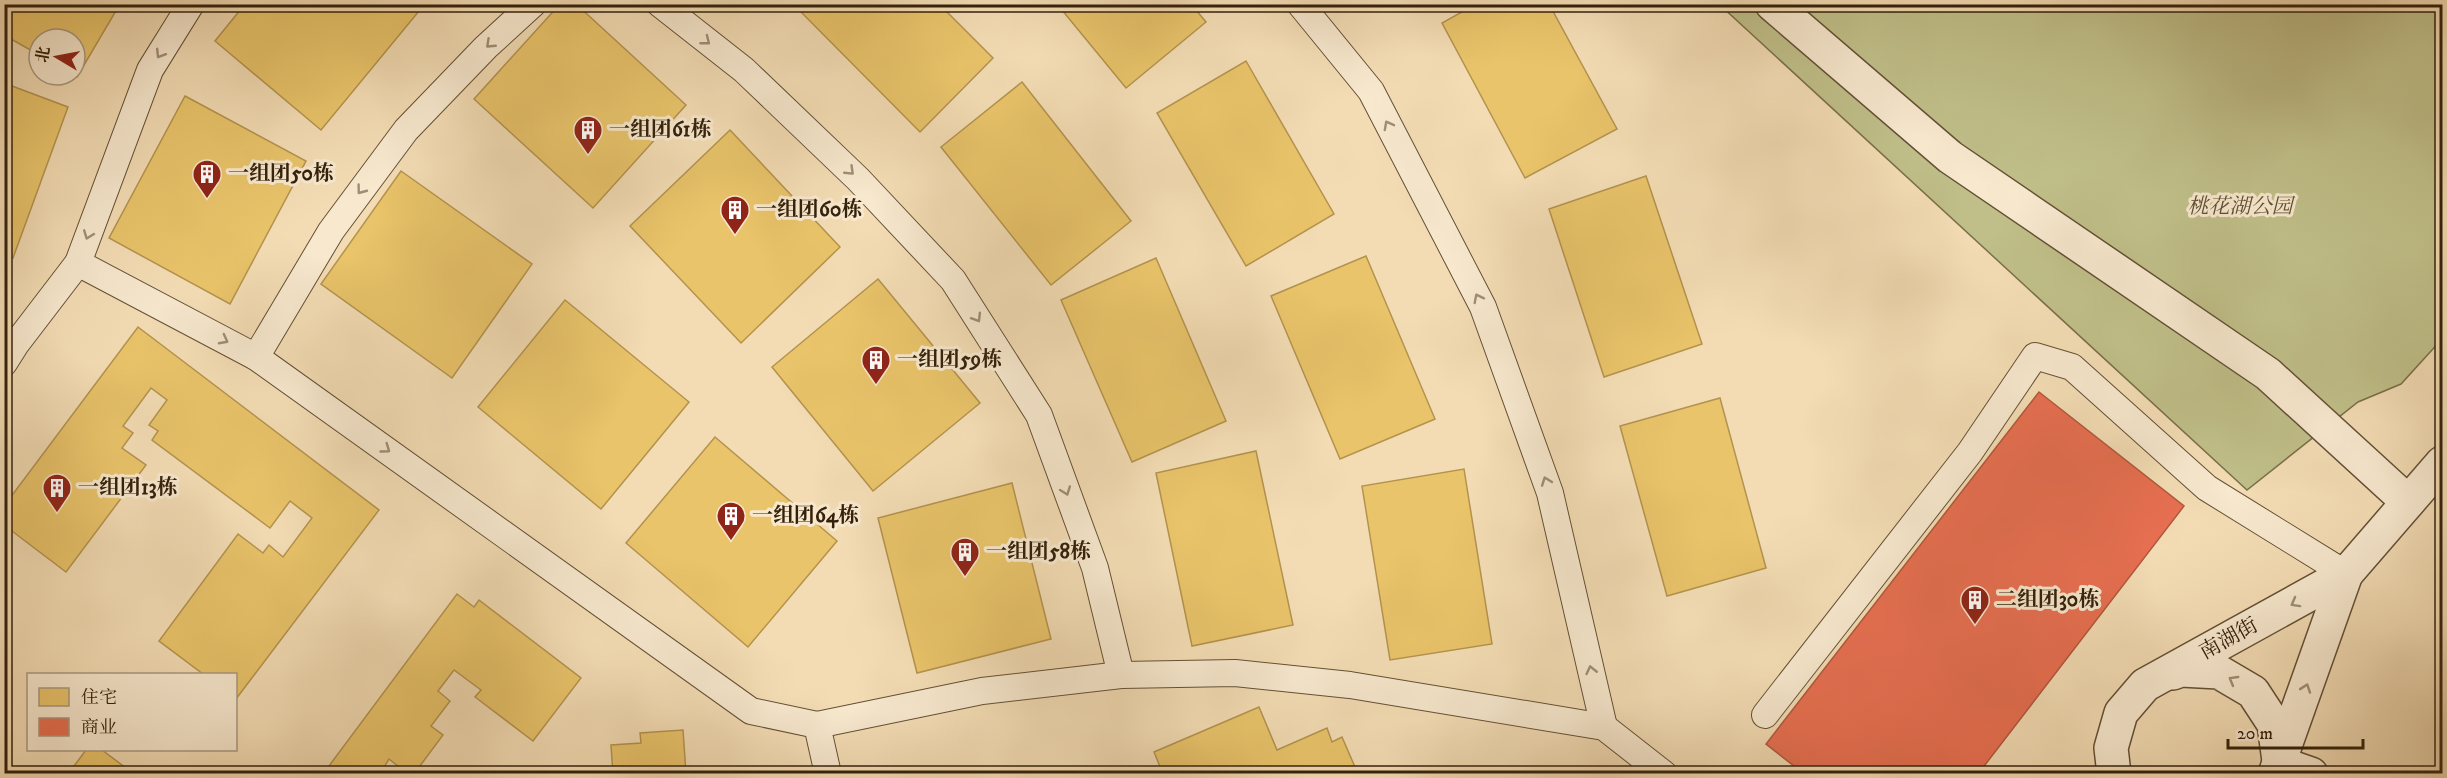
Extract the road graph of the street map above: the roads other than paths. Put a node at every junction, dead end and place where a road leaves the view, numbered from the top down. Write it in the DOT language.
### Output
graph roads {
  1 [pos="190,4"];
  2 [pos="533,4"];
  3 [pos="660,4"];
  4 [pos="1300,4"];
  5 [pos="1772,4"];
  6 [pos="78,263"];
  7 [pos="256,357"];
  8 [pos="4,363"];
  9 [pos="2442,463"];
  10 [pos="2408,502"];
  11 [pos="2346,574"];
  12 [pos="1121,675"];
  13 [pos="2145,685"];
  14 [pos="1765,715"];
  15 [pos="817,725"];
  16 [pos="1604,727"];
  17 [pos="2113,761"];
  18 [pos="2277,768"];
  19 [pos="828,774"];
  20 [pos="1664,774"];
  21 [pos="2088,774"];
  22 [pos="2311,774"];
  1 -- 6 [label="lane, one-way"];
  2 -- 7 [label="lane, one-way"];
  3 -- 12 [label="lane, one-way"];
  16 -- 4 [label="lane, one-way"];
  5 -- 10 [label="street"];
  6 -- 7 [label="lane, one-way"];
  6 -- 8 [label="lane"];
  7 -- 15 [label="lane, one-way"];
  9 -- 10 [label="street, 南湖街"];
  10 -- 11 [label="street, 南湖街"];
  11 -- 13 [label="street, 南湖街, one-way"];
  11 -- 14 [label="lane"];
  18 -- 11 [label="street, 南湖街, one-way"];
  12 -- 15 [label="lane"];
  12 -- 16 [label="lane"];
  13 -- 17 [label="street, 南湖街"];
  18 -- 13 [label="street, one-way"];
  15 -- 19 [label="lane"];
  16 -- 20 [label="lane"];
  17 -- 21 [label="street"];
  18 -- 22 [label="street"];
}
